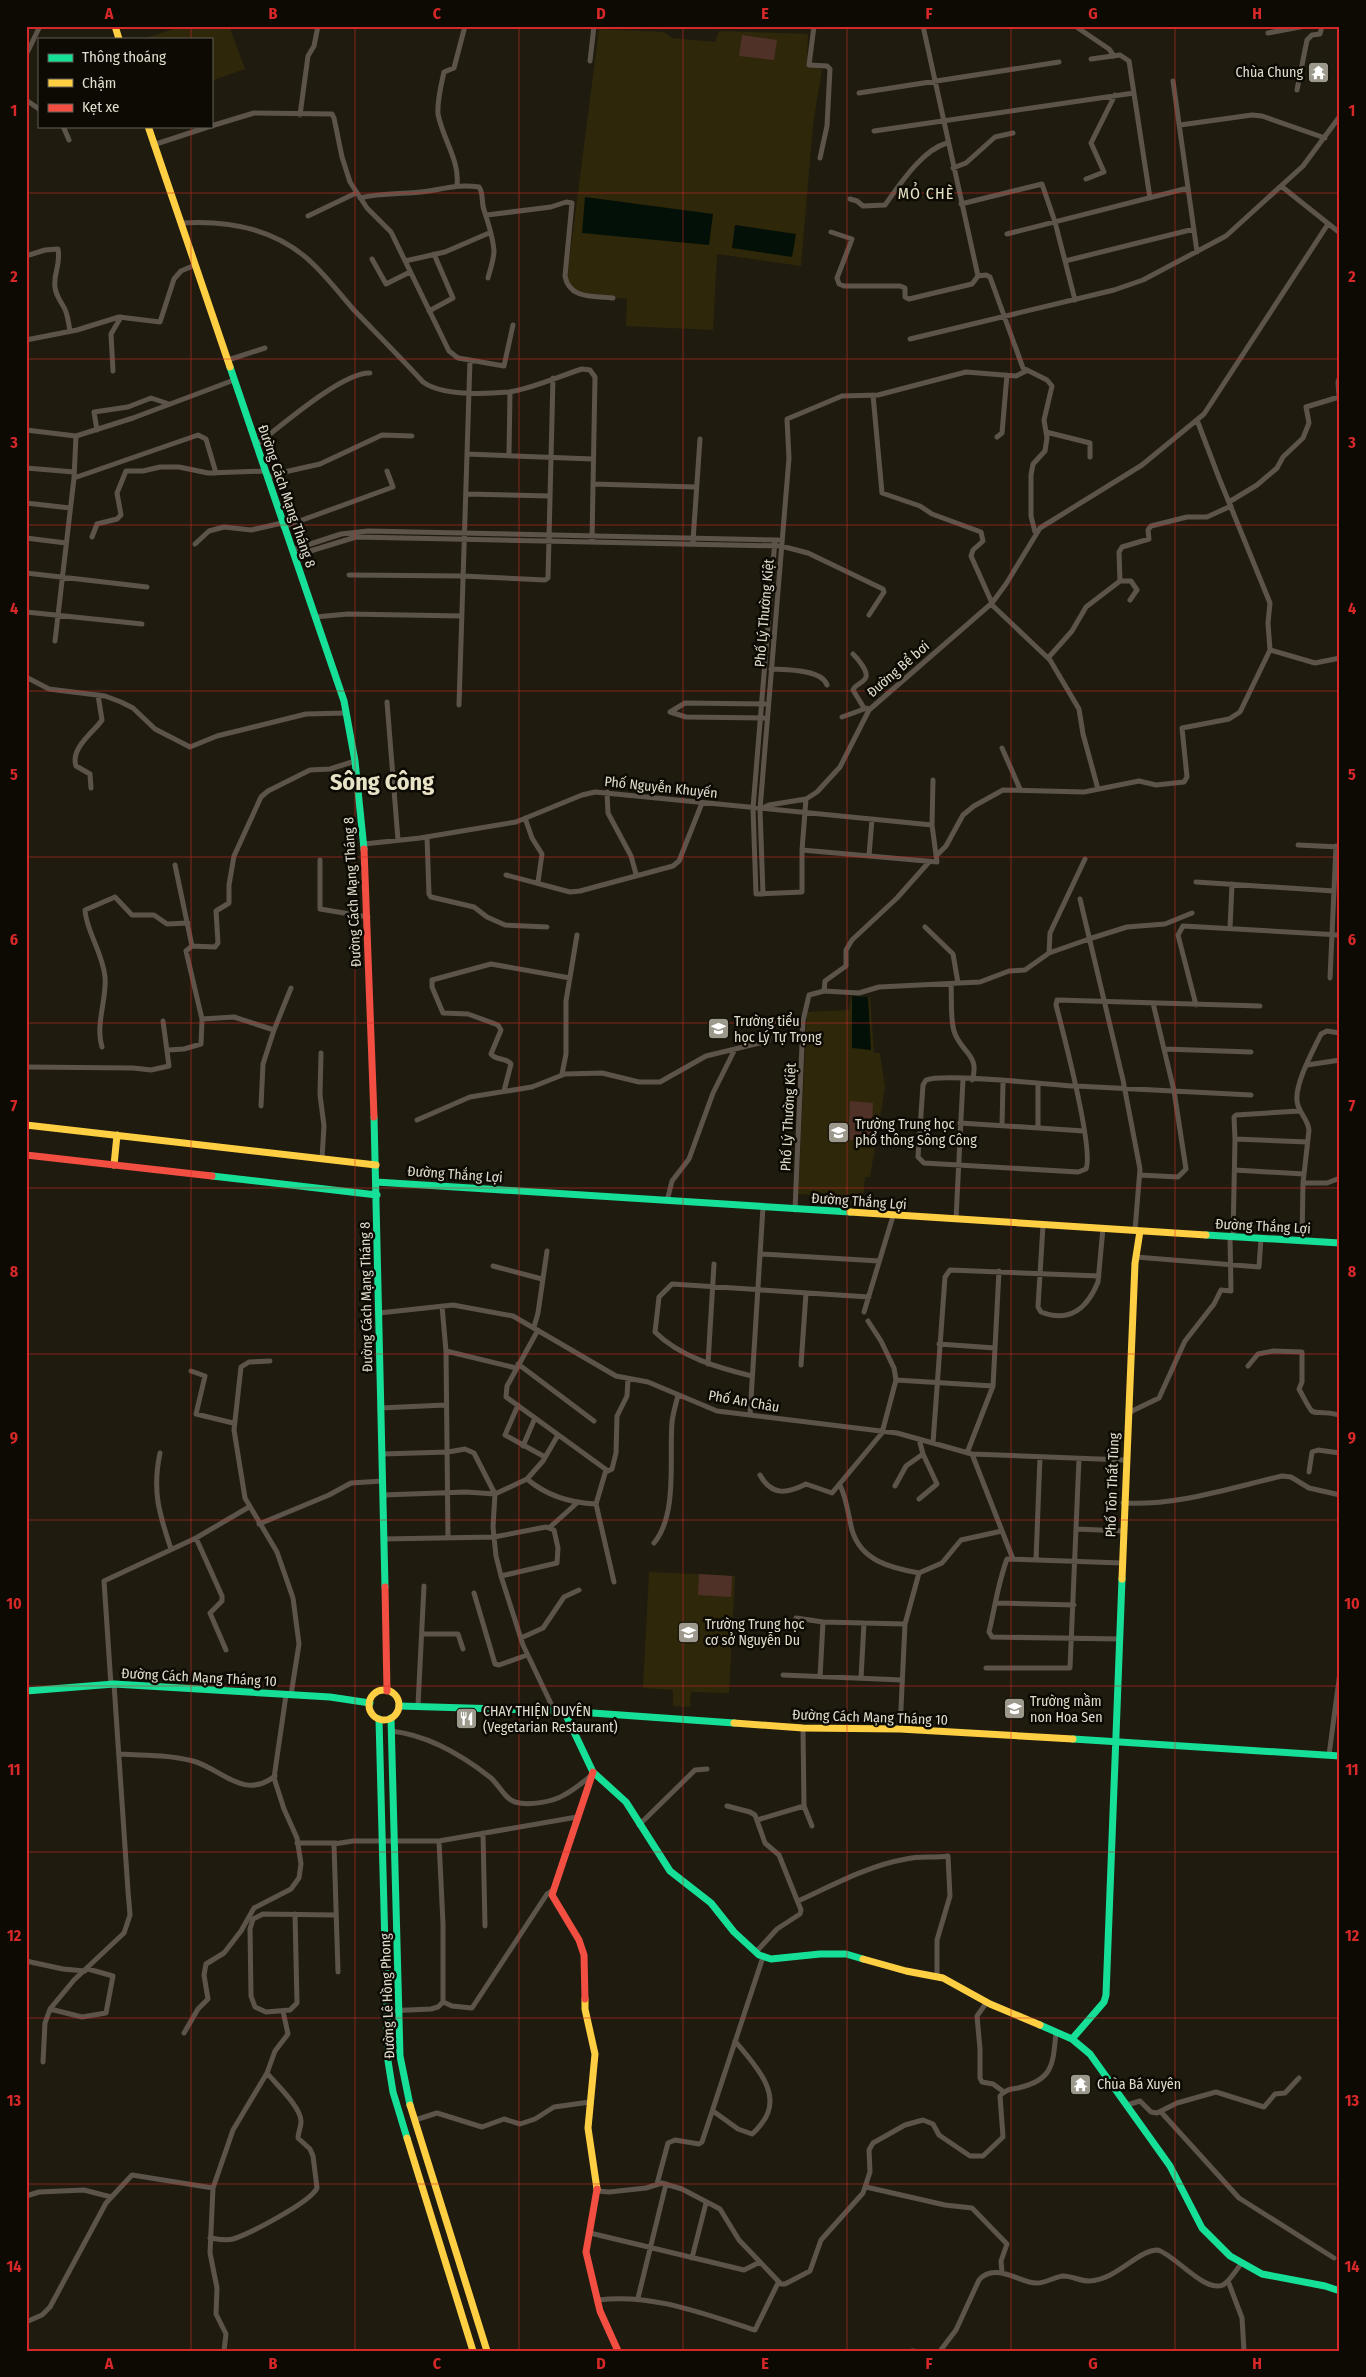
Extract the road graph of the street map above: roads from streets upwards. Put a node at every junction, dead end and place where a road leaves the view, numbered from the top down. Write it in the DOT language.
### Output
graph roads {
  1 [pos="40,26"];
  2 [pos="115,26"];
  3 [pos="318,26"];
  4 [pos="465,26"];
  5 [pos="594,26"];
  6 [pos="814,26"];
  7 [pos="922,26"];
  8 [pos="1075,26"];
  9 [pos="1305,26"];
  10 [pos="1322,26"];
  11 [pos="1339,26"];
  12 [pos="1268,33"];
  13 [pos="1340,35"];
  14 [pos="119,38"];
  15 [pos="26,55"];
  16 [pos="1114,56"];
  17 [pos="1091,59"];
  18 [pos="590,61"];
  19 [pos="1060,62"];
  20 [pos="933,80"];
  21 [pos="1173,80"];
  22 [pos="1297,90"];
  23 [pos="859,93"];
  24 [pos="1134,93"];
  25 [pos="1115,95"];
  26 [pos="26,100"];
  27 [pos="38,108"];
  28 [pos="300,115"];
  29 [pos="1340,116"];
  30 [pos="942,121"];
  31 [pos="1180,125"];
  32 [pos="212,126"];
  33 [pos="64,128"];
  34 [pos="149,128"];
  35 [pos="205,128"];
  36 [pos="874,131"];
  37 [pos="1013,133"];
  38 [pos="1325,138"];
  39 [pos="69,140"];
  40 [pos="947,143"];
  41 [pos="153,145"];
  42 [pos="820,158"];
  43 [pos="953,168"];
  44 [pos="1086,179"];
  45 [pos="457,185"];
  46 [pos="1281,186"];
  47 [pos="1188,188"];
  48 [pos="358,195"];
  49 [pos="1150,198"];
  50 [pos="850,199"];
  51 [pos="961,204"];
  52 [pos="487,215"];
  53 [pos="308,216"];
  54 [pos="1055,222"];
  55 [pos="181,224"];
  56 [pos="1328,224"];
  57 [pos="1194,229"];
  58 [pos="831,232"];
  59 [pos="489,233"];
  60 [pos="1340,233"];
  61 [pos="1007,234"];
  62 [pos="1197,252"];
  63 [pos="434,254"];
  64 [pos="26,256"];
  65 [pos="372,259"];
  66 [pos="405,261"];
  67 [pos="1065,261"];
  68 [pos="195,265"];
  69 [pos="410,272"];
  70 [pos="978,276"];
  71 [pos="488,278"];
  72 [pos="612,298"];
  73 [pos="1074,300"];
  74 [pos="429,311"];
  75 [pos="121,317"];
  76 [pos="1006,321"];
  77 [pos="513,326"];
  78 [pos="70,331"];
  79 [pos="910,339"];
  80 [pos="26,340"];
  81 [pos="265,348"];
  82 [pos="228,360"];
  83 [pos="470,360"];
  84 [pos="1026,371"];
  85 [pos="112,372"];
  86 [pos="370,373"];
  87 [pos="1007,375"];
  88 [pos="1340,376"];
  89 [pos="553,378"];
  90 [pos="234,380"];
  91 [pos="469,392"];
  92 [pos="510,392"];
  93 [pos="873,395"];
  94 [pos="169,404"];
  95 [pos="1198,420"];
  96 [pos="26,430"];
  97 [pos="96,430"];
  98 [pos="1046,432"];
  99 [pos="76,436"];
  100 [pos="412,436"];
  101 [pos="997,436"];
  102 [pos="700,439"];
  103 [pos="256,445"];
  104 [pos="467,454"];
  105 [pos="508,455"];
  106 [pos="551,457"];
  107 [pos="1090,457"];
  108 [pos="593,459"];
  109 [pos="26,468"];
  110 [pos="387,471"];
  111 [pos="216,473"];
  112 [pos="267,474"];
  113 [pos="74,475"];
  114 [pos="593,484"];
  115 [pos="696,487"];
  116 [pos="466,494"];
  117 [pos="550,496"];
  118 [pos="26,503"];
  119 [pos="1230,504"];
  120 [pos="70,508"];
  121 [pos="283,525"];
  122 [pos="465,532"];
  123 [pos="1035,532"];
  124 [pos="426,535"];
  125 [pos="92,537"];
  126 [pos="550,537"];
  127 [pos="26,538"];
  128 [pos="592,538"];
  129 [pos="734,538"];
  130 [pos="464,539"];
  131 [pos="693,541"];
  132 [pos="66,543"];
  133 [pos="778,543"];
  134 [pos="195,544"];
  135 [pos="734,545"];
  136 [pos="293,553"];
  137 [pos="26,573"];
  138 [pos="62,576"];
  139 [pos="349,576"];
  140 [pos="463,576"];
  141 [pos="1120,581"];
  142 [pos="147,586"];
  143 [pos="1130,600"];
  144 [pos="992,603"];
  145 [pos="26,612"];
  146 [pos="869,615"];
  147 [pos="58,616"];
  148 [pos="462,616"];
  149 [pos="315,617"];
  150 [pos="142,624"];
  151 [pos="54,641"];
  152 [pos="1270,650"];
  153 [pos="853,654"];
  154 [pos="1048,658"];
  155 [pos="1340,658"];
  156 [pos="771,668"];
  157 [pos="26,677"];
  158 [pos="827,685"];
  159 [pos="98,695"];
  160 [pos="387,702"];
  161 [pos="765,704"];
  162 [pos="459,705"];
  163 [pos="866,709"];
  164 [pos="346,713"];
  165 [pos="842,716"];
  166 [pos="764,718"];
  167 [pos="1002,748"];
  168 [pos="355,761"];
  169 [pos="933,780"];
  170 [pos="91,788"];
  171 [pos="1020,789"];
  172 [pos="1098,789"];
  173 [pos="607,792"];
  174 [pos="806,799"];
  175 [pos="702,803"];
  176 [pos="757,808"];
  177 [pos="805,813"];
  178 [pos="525,818"];
  179 [pos="872,819"];
  180 [pos="932,825"];
  181 [pos="427,836"];
  182 [pos="398,840"];
  183 [pos="364,844"];
  184 [pos="1298,845"];
  185 [pos="1338,846"];
  186 [pos="802,850"];
  187 [pos="869,856"];
  188 [pos="936,856"];
  189 [pos="1085,859"];
  190 [pos="320,860"];
  191 [pos="929,862"];
  192 [pos="174,865"];
  193 [pos="636,874"];
  194 [pos="506,875"];
  195 [pos="538,882"];
  196 [pos="1196,882"];
  197 [pos="1232,884"];
  198 [pos="1334,891"];
  199 [pos="763,894"];
  200 [pos="1080,899"];
  201 [pos="1192,913"];
  202 [pos="368,917"];
  203 [pos="188,923"];
  204 [pos="547,927"];
  205 [pos="925,927"];
  206 [pos="1230,928"];
  207 [pos="1332,934"];
  208 [pos="577,935"];
  209 [pos="1340,935"];
  210 [pos="1090,939"];
  211 [pos="192,946"];
  212 [pos="1049,953"];
  213 [pos="570,978"];
  214 [pos="1330,978"];
  215 [pos="958,983"];
  216 [pos="951,984"];
  217 [pos="292,988"];
  218 [pos="824,991"];
  219 [pos="1104,1002"];
  220 [pos="1153,1003"];
  221 [pos="1196,1004"];
  222 [pos="1260,1006"];
  223 [pos="202,1019"];
  224 [pos="162,1021"];
  225 [pos="803,1021"];
  226 [pos="274,1030"];
  227 [pos="1340,1033"];
  228 [pos="102,1047"];
  229 [pos="735,1048"];
  230 [pos="1164,1049"];
  231 [pos="168,1050"];
  232 [pos="1251,1052"];
  233 [pos="321,1053"];
  234 [pos="1340,1060"];
  235 [pos="1308,1065"];
  236 [pos="26,1067"];
  237 [pos="562,1074"];
  238 [pos="963,1079"];
  239 [pos="972,1080"];
  240 [pos="1003,1082"];
  241 [pos="1038,1084"];
  242 [pos="1076,1086"];
  243 [pos="1125,1089"];
  244 [pos="504,1091"];
  245 [pos="1174,1091"];
  246 [pos="1251,1095"];
  247 [pos="261,1106"];
  248 [pos="1299,1111"];
  249 [pos="417,1120"];
  250 [pos="960,1122"];
  251 [pos="26,1125"];
  252 [pos="1002,1125"];
  253 [pos="1038,1128"];
  254 [pos="1084,1131"];
  255 [pos="117,1135"];
  256 [pos="1235,1139"];
  257 [pos="1307,1142"];
  258 [pos="26,1155"];
  259 [pos="322,1158"];
  260 [pos="114,1165"];
  261 [pos="376,1165"];
  262 [pos="958,1167"];
  263 [pos="1235,1170"];
  264 [pos="1304,1174"];
  265 [pos="1140,1175"];
  266 [pos="1340,1178"];
  267 [pos="376,1182"];
  268 [pos="1303,1184"];
  269 [pos="377,1195"];
  270 [pos="667,1201"];
  271 [pos="762,1208"];
  272 [pos="795,1210"];
  273 [pos="894,1216"];
  274 [pos="956,1219"];
  275 [pos="1043,1225"];
  276 [pos="1103,1228"];
  277 [pos="1137,1231"];
  278 [pos="1232,1236"];
  279 [pos="1261,1238"];
  280 [pos="1302,1240"];
  281 [pos="1340,1243"];
  282 [pos="547,1251"];
  283 [pos="760,1254"];
  284 [pos="1136,1257"];
  285 [pos="879,1261"];
  286 [pos="714,1264"];
  287 [pos="1230,1264"];
  288 [pos="493,1266"];
  289 [pos="1000,1271"];
  290 [pos="1042,1273"];
  291 [pos="1099,1276"];
  292 [pos="542,1279"];
  293 [pos="712,1286"];
  294 [pos="758,1290"];
  295 [pos="806,1293"];
  296 [pos="868,1297"];
  297 [pos="442,1306"];
  298 [pos="864,1312"];
  299 [pos="379,1313"];
  300 [pos="868,1321"];
  301 [pos="536,1328"];
  302 [pos="940,1344"];
  303 [pos="995,1348"];
  304 [pos="446,1351"];
  305 [pos="270,1361"];
  306 [pos="708,1364"];
  307 [pos="801,1365"];
  308 [pos="517,1366"];
  309 [pos="1248,1366"];
  310 [pos="191,1371"];
  311 [pos="752,1376"];
  312 [pos="628,1379"];
  313 [pos="896,1380"];
  314 [pos="937,1382"];
  315 [pos="993,1386"];
  316 [pos="678,1396"];
  317 [pos="446,1404"];
  318 [pos="518,1405"];
  319 [pos="380,1408"];
  320 [pos="1127,1413"];
  321 [pos="1340,1415"];
  322 [pos="750,1416"];
  323 [pos="535,1418"];
  324 [pos="594,1421"];
  325 [pos="233,1423"];
  326 [pos="882,1432"];
  327 [pos="558,1435"];
  328 [pos="919,1439"];
  329 [pos="932,1443"];
  330 [pos="523,1446"];
  331 [pos="448,1452"];
  332 [pos="160,1453"];
  333 [pos="1340,1453"];
  334 [pos="382,1454"];
  335 [pos="923,1454"];
  336 [pos="970,1454"];
  337 [pos="545,1457"];
  338 [pos="1040,1457"];
  339 [pos="1079,1459"];
  340 [pos="1124,1460"];
  341 [pos="606,1470"];
  342 [pos="1309,1472"];
  343 [pos="760,1475"];
  344 [pos="527,1479"];
  345 [pos="382,1481"];
  346 [pos="840,1485"];
  347 [pos="895,1486"];
  348 [pos="448,1494"];
  349 [pos="496,1494"];
  350 [pos="383,1495"];
  351 [pos="1340,1495"];
  352 [pos="920,1500"];
  353 [pos="577,1503"];
  354 [pos="596,1504"];
  355 [pos="1123,1504"];
  356 [pos="249,1507"];
  357 [pos="259,1524"];
  358 [pos="550,1527"];
  359 [pos="1076,1529"];
  360 [pos="1002,1531"];
  361 [pos="1123,1531"];
  362 [pos="494,1537"];
  363 [pos="196,1538"];
  364 [pos="448,1538"];
  365 [pos="383,1540"];
  366 [pos="654,1543"];
  367 [pos="171,1549"];
  368 [pos="1013,1559"];
  369 [pos="1036,1560"];
  370 [pos="1075,1561"];
  371 [pos="1122,1563"];
  372 [pos="919,1574"];
  373 [pos="501,1576"];
  374 [pos="614,1582"];
  375 [pos="424,1586"];
  376 [pos="579,1590"];
  377 [pos="474,1593"];
  378 [pos="996,1603"];
  379 [pos="1074,1605"];
  380 [pos="796,1618"];
  381 [pos="823,1622"];
  382 [pos="864,1623"];
  383 [pos="905,1624"];
  384 [pos="422,1634"];
  385 [pos="521,1638"];
  386 [pos="1072,1638"];
  387 [pos="1120,1639"];
  388 [pos="464,1649"];
  389 [pos="226,1650"];
  390 [pos="527,1656"];
  391 [pos="986,1668"];
  392 [pos="1340,1672"];
  393 [pos="782,1675"];
  394 [pos="820,1677"];
  395 [pos="861,1678"];
  396 [pos="902,1680"];
  397 [pos="113,1685"];
  398 [pos="26,1691"];
  399 [pos="386,1691"];
  400 [pos="289,1695"];
  401 [pos="370,1703"];
  402 [pos="418,1705"];
  403 [pos="399,1706"];
  404 [pos="554,1710"];
  405 [pos="564,1711"];
  406 [pos="391,1718"];
  407 [pos="379,1719"];
  408 [pos="803,1728"];
  409 [pos="900,1729"];
  410 [pos="392,1731"];
  411 [pos="1118,1741"];
  412 [pos="119,1754"];
  413 [pos="1329,1755"];
  414 [pos="1340,1756"];
  415 [pos="707,1769"];
  416 [pos="593,1773"];
  417 [pos="274,1776"];
  418 [pos="727,1806"];
  419 [pos="804,1806"];
  420 [pos="578,1818"];
  421 [pos="757,1820"];
  422 [pos="639,1825"];
  423 [pos="812,1826"];
  424 [pos="484,1833"];
  425 [pos="382,1841"];
  426 [pos="438,1841"];
  427 [pos="394,1842"];
  428 [pos="297,1843"];
  429 [pos="337,1843"];
  430 [pos="552,1890"];
  431 [pos="798,1901"];
  432 [pos="295,1914"];
  433 [pos="335,1915"];
  434 [pos="485,1926"];
  435 [pos="756,1952"];
  436 [pos="763,1958"];
  437 [pos="26,1961"];
  438 [pos="86,1970"];
  439 [pos="338,1972"];
  440 [pos="937,1976"];
  441 [pos="443,2002"];
  442 [pos="987,2002"];
  443 [pos="50,2010"];
  444 [pos="386,2010"];
  445 [pos="399,2010"];
  446 [pos="283,2011"];
  447 [pos="1056,2032"];
  448 [pos="184,2033"];
  449 [pos="1072,2039"];
  450 [pos="735,2042"];
  451 [pos="43,2062"];
  452 [pos="267,2073"];
  453 [pos="1298,2078"];
  454 [pos="1004,2092"];
  455 [pos="590,2102"];
  456 [pos="1127,2105"];
  457 [pos="713,2111"];
  458 [pos="1161,2112"];
  459 [pos="415,2120"];
  460 [pos="420,2138"];
  461 [pos="408,2142"];
  462 [pos="657,2184"];
  463 [pos="666,2184"];
  464 [pos="866,2187"];
  465 [pos="213,2188"];
  466 [pos="597,2191"];
  467 [pos="26,2196"];
  468 [pos="111,2197"];
  469 [pos="706,2202"];
  470 [pos="446,2222"];
  471 [pos="434,2226"];
  472 [pos="590,2232"];
  473 [pos="210,2238"];
  474 [pos="650,2248"];
  475 [pos="692,2258"];
  476 [pos="1334,2258"];
  477 [pos="760,2262"];
  478 [pos="1241,2264"];
  479 [pos="1002,2273"];
  480 [pos="1228,2281"];
  481 [pos="778,2283"];
  482 [pos="1340,2291"];
  483 [pos="638,2298"];
  484 [pos="598,2300"];
  485 [pos="26,2322"];
  486 [pos="224,2351"];
  487 [pos="473,2351"];
  488 [pos="487,2351"];
  489 [pos="618,2351"];
  490 [pos="940,2351"];
  491 [pos="1244,2351"];
  1 -- 15 [label="street"];
  2 -- 14 [label="street"];
  3 -- 28 [label="street"];
  4 -- 45 [label="street"];
  5 -- 18 [label="street"];
  6 -- 42 [label="street"];
  7 -- 20 [label="street"];
  8 -- 16 [label="street"];
  9 -- 12 [label="street"];
  10 -- 22 [label="street"];
  11 -- 13 [label="street"];
  16 -- 17 [label="street"];
  16 -- 24 [label="street"];
  19 -- 20 [label="street"];
  20 -- 23 [label="street"];
  20 -- 30 [label="street"];
  21 -- 31 [label="street"];
  24 -- 25 [label="street"];
  24 -- 49 [label="street"];
  25 -- 30 [label="street"];
  25 -- 44 [label="street"];
  26 -- 27 [label="street"];
  28 -- 32 [label="street"];
  28 -- 48 [label="street"];
  29 -- 38 [label="street"];
  30 -- 36 [label="street"];
  30 -- 40 [label="street"];
  31 -- 38 [label="street"];
  31 -- 47 [label="street"];
  33 -- 39 [label="street"];
  34 -- 41 [label="street, Đường Cách Mạng Tháng 8"];
  35 -- 41 [label="street"];
  37 -- 43 [label="street"];
  38 -- 46 [label="street"];
  40 -- 43 [label="street"];
  40 -- 50 [label="street"];
  41 -- 55 [label="street, Đường Cách Mạng Tháng 8"];
  43 -- 51 [label="street"];
  45 -- 48 [label="street"];
  45 -- 52 [label="street"];
  46 -- 56 [label="street"];
  46 -- 62 [label="street"];
  47 -- 49 [label="street"];
  47 -- 57 [label="street"];
  48 -- 53 [label="street"];
  48 -- 66 [label="street"];
  49 -- 54 [label="street"];
  51 -- 54 [label="street"];
  51 -- 70 [label="street"];
  52 -- 59 [label="street"];
  52 -- 72 [label="street"];
  54 -- 61 [label="street"];
  54 -- 67 [label="street"];
  55 -- 68 [label="street, Đường Cách Mạng Tháng 8"];
  55 -- 91 [label="street"];
  56 -- 60 [label="street"];
  56 -- 95 [label="street"];
  57 -- 62 [label="street"];
  57 -- 67 [label="street"];
  58 -- 70 [label="street"];
  59 -- 63 [label="street"];
  59 -- 71 [label="street"];
  62 -- 73 [label="street"];
  63 -- 66 [label="street"];
  63 -- 74 [label="street"];
  64 -- 78 [label="street"];
  65 -- 69 [label="street"];
  66 -- 69 [label="street"];
  67 -- 73 [label="street"];
  68 -- 75 [label="street"];
  68 -- 82 [label="street, Đường Cách Mạng Tháng 8"];
  69 -- 74 [label="street"];
  70 -- 76 [label="street"];
  73 -- 76 [label="street"];
  74 -- 83 [label="street"];
  75 -- 78 [label="street"];
  75 -- 85 [label="street"];
  76 -- 79 [label="street"];
  76 -- 84 [label="street"];
  77 -- 83 [label="street"];
  78 -- 80 [label="street"];
  81 -- 82 [label="street"];
  82 -- 90 [label="street, Đường Cách Mạng Tháng 8"];
  83 -- 91 [label="street"];
  84 -- 87 [label="street"];
  84 -- 98 [label="street"];
  86 -- 103 [label="street"];
  87 -- 93 [label="street"];
  87 -- 101 [label="street"];
  88 -- 119 [label="street"];
  89 -- 92 [label="street"];
  89 -- 106 [label="street"];
  89 -- 108 [label="street"];
  90 -- 94 [label="street"];
  90 -- 103 [label="street, Đường Cách Mạng Tháng 8"];
  91 -- 92 [label="street"];
  91 -- 104 [label="street"];
  92 -- 105 [label="street"];
  93 -- 133 [label="street, Phố Lý Thường Kiệt"];
  93 -- 144 [label="street"];
  94 -- 97 [label="street"];
  94 -- 97 [label="street"];
  95 -- 119 [label="street"];
  95 -- 123 [label="street"];
  96 -- 99 [label="street"];
  97 -- 99 [label="street"];
  98 -- 107 [label="street"];
  98 -- 123 [label="street"];
  99 -- 113 [label="street"];
  100 -- 112 [label="street"];
  102 -- 115 [label="street"];
  103 -- 112 [label="street, Đường Cách Mạng Tháng 8"];
  104 -- 105 [label="street"];
  104 -- 116 [label="street"];
  105 -- 106 [label="street"];
  106 -- 108 [label="street"];
  106 -- 117 [label="street"];
  108 -- 114 [label="street"];
  109 -- 113 [label="street"];
  110 -- 121 [label="street"];
  111 -- 112 [label="street"];
  111 -- 113 [label="street"];
  111 -- 125 [label="street"];
  112 -- 121 [label="street, Đường Cách Mạng Tháng 8"];
  113 -- 120 [label="street"];
  114 -- 115 [label="street"];
  114 -- 128 [label="street"];
  115 -- 131 [label="street"];
  116 -- 117 [label="street"];
  116 -- 122 [label="street"];
  117 -- 126 [label="street"];
  118 -- 120 [label="street"];
  119 -- 141 [label="street"];
  119 -- 152 [label="street"];
  120 -- 132 [label="street"];
  121 -- 134 [label="street"];
  121 -- 136 [label="street, Đường Cách Mạng Tháng 8"];
  122 -- 124 [label="street"];
  122 -- 126 [label="street"];
  122 -- 130 [label="street"];
  123 -- 144 [label="street, Đường Bể bơi"];
  124 -- 130 [label="street"];
  124 -- 136 [label="street"];
  126 -- 128 [label="street"];
  126 -- 130 [label="street"];
  126 -- 140 [label="street"];
  127 -- 132 [label="street"];
  128 -- 131 [label="street"];
  129 -- 131 [label="street"];
  129 -- 133 [label="street"];
  129 -- 135 [label="street"];
  130 -- 140 [label="street"];
  131 -- 135 [label="street"];
  132 -- 138 [label="street"];
  133 -- 135 [label="street"];
  133 -- 146 [label="street"];
  133 -- 156 [label="street, Phố Lý Thường Kiệt"];
  133 -- 161 [label="street, Phố Lý Thường Kiệt"];
  136 -- 149 [label="street, Đường Cách Mạng Tháng 8"];
  137 -- 138 [label="street"];
  138 -- 142 [label="street"];
  138 -- 147 [label="street"];
  139 -- 140 [label="street"];
  140 -- 148 [label="street"];
  141 -- 143 [label="street"];
  141 -- 154 [label="street"];
  144 -- 154 [label="street"];
  144 -- 163 [label="street, Đường Bể bơi"];
  145 -- 147 [label="street"];
  147 -- 150 [label="street"];
  147 -- 151 [label="street"];
  148 -- 149 [label="street"];
  148 -- 162 [label="street"];
  149 -- 164 [label="street, Đường Cách Mạng Tháng 8"];
  152 -- 155 [label="street"];
  152 -- 172 [label="street"];
  153 -- 163 [label="street"];
  154 -- 172 [label="street"];
  156 -- 158 [label="street"];
  156 -- 161 [label="street, Phố Lý Thường Kiệt"];
  157 -- 159 [label="street"];
  159 -- 164 [label="street"];
  159 -- 170 [label="street"];
  160 -- 182 [label="street"];
  161 -- 166 [label="street, Phố Lý Thường Kiệt"];
  161 -- 166 [label="street"];
  163 -- 165 [label="street"];
  163 -- 174 [label="street, Đường Bể bơi"];
  164 -- 168 [label="street, Đường Cách Mạng Tháng 8"];
  166 -- 176 [label="street, Phố Lý Thường Kiệt"];
  167 -- 171 [label="street"];
  168 -- 183 [label="street, Đường Cách Mạng Tháng 8"];
  168 -- 211 [label="street"];
  169 -- 180 [label="street"];
  171 -- 172 [label="street"];
  171 -- 188 [label="street"];
  173 -- 175 [label="street, Phố Nguyễn Khuyến"];
  173 -- 178 [label="street, Phố Nguyễn Khuyến"];
  173 -- 193 [label="street"];
  174 -- 176 [label="street"];
  174 -- 177 [label="street"];
  175 -- 176 [label="street, Phố Nguyễn Khuyến"];
  175 -- 193 [label="street"];
  176 -- 177 [label="street, Phố Nguyễn Khuyến"];
  176 -- 199 [label="street"];
  176 -- 199 [label="street"];
  177 -- 179 [label="street, Phố Nguyễn Khuyến"];
  177 -- 186 [label="street"];
  178 -- 181 [label="street, Phố Nguyễn Khuyến"];
  178 -- 195 [label="street"];
  179 -- 180 [label="street, Phố Nguyễn Khuyến"];
  179 -- 187 [label="street"];
  180 -- 188 [label="street"];
  181 -- 182 [label="street, Phố Nguyễn Khuyến"];
  181 -- 204 [label="street"];
  182 -- 183 [label="street, Phố Nguyễn Khuyến"];
  183 -- 202 [label="street, Đường Cách Mạng Tháng 8"];
  184 -- 185 [label="street"];
  185 -- 198 [label="street"];
  186 -- 187 [label="street"];
  186 -- 199 [label="street"];
  187 -- 191 [label="street"];
  188 -- 191 [label="street"];
  189 -- 212 [label="street"];
  190 -- 202 [label="street"];
  191 -- 218 [label="street"];
  192 -- 203 [label="street"];
  193 -- 195 [label="street"];
  194 -- 195 [label="street"];
  196 -- 197 [label="street"];
  197 -- 198 [label="street"];
  197 -- 206 [label="street"];
  198 -- 207 [label="street"];
  200 -- 210 [label="street"];
  201 -- 210 [label="street"];
  202 -- 261 [label="street, Đường Cách Mạng Tháng 8"];
  203 -- 211 [label="street"];
  203 -- 228 [label="street"];
  205 -- 215 [label="street"];
  206 -- 207 [label="street"];
  206 -- 221 [label="street"];
  207 -- 209 [label="street"];
  207 -- 214 [label="street"];
  208 -- 213 [label="street"];
  210 -- 212 [label="street"];
  210 -- 219 [label="street"];
  211 -- 223 [label="street"];
  212 -- 215 [label="street"];
  213 -- 237 [label="street"];
  213 -- 244 [label="street"];
  215 -- 216 [label="street"];
  216 -- 218 [label="street"];
  216 -- 239 [label="street"];
  217 -- 226 [label="street"];
  218 -- 225 [label="street, Phố Lý Thường Kiệt"];
  219 -- 220 [label="street"];
  219 -- 242 [label="street"];
  219 -- 243 [label="street"];
  220 -- 221 [label="street"];
  220 -- 230 [label="street"];
  221 -- 222 [label="street"];
  223 -- 226 [label="street"];
  223 -- 231 [label="street"];
  224 -- 231 [label="street"];
  225 -- 229 [label="street"];
  225 -- 272 [label="street, Phố Lý Thường Kiệt"];
  226 -- 247 [label="street"];
  227 -- 235 [label="street"];
  229 -- 237 [label="street"];
  229 -- 270 [label="street"];
  230 -- 232 [label="street"];
  230 -- 245 [label="street"];
  231 -- 236 [label="street"];
  233 -- 259 [label="street"];
  234 -- 235 [label="street"];
  235 -- 248 [label="street"];
  237 -- 244 [label="street"];
  238 -- 239 [label="street"];
  238 -- 250 [label="street"];
  238 -- 262 [label="street"];
  239 -- 240 [label="street"];
  240 -- 241 [label="street"];
  240 -- 252 [label="street"];
  241 -- 242 [label="street"];
  241 -- 253 [label="street"];
  242 -- 243 [label="street"];
  242 -- 254 [label="street"];
  243 -- 245 [label="street"];
  243 -- 265 [label="street"];
  244 -- 249 [label="street"];
  245 -- 246 [label="street"];
  245 -- 265 [label="street"];
  248 -- 256 [label="street"];
  248 -- 257 [label="street"];
  250 -- 252 [label="street"];
  250 -- 262 [label="street"];
  251 -- 255 [label="street"];
  252 -- 253 [label="street"];
  253 -- 254 [label="street"];
  254 -- 262 [label="street"];
  255 -- 259 [label="street"];
  255 -- 260 [label="street"];
  256 -- 257 [label="street"];
  256 -- 263 [label="street"];
  257 -- 264 [label="street"];
  258 -- 260 [label="street"];
  259 -- 261 [label="street"];
  260 -- 269 [label="street"];
  261 -- 267 [label="street, Đường Cách Mạng Tháng 8"];
  262 -- 274 [label="street"];
  263 -- 264 [label="street"];
  263 -- 278 [label="street"];
  264 -- 268 [label="street"];
  265 -- 277 [label="street"];
  266 -- 268 [label="street"];
  267 -- 269 [label="street, Đường Cách Mạng Tháng 8"];
  267 -- 270 [label="street, Đường Thắng Lợi"];
  268 -- 280 [label="street"];
  269 -- 299 [label="street, Đường Cách Mạng Tháng 8"];
  270 -- 271 [label="street, Đường Thắng Lợi"];
  271 -- 272 [label="street, Đường Thắng Lợi"];
  271 -- 283 [label="street"];
  272 -- 273 [label="street, Đường Thắng Lợi"];
  273 -- 274 [label="street, Đường Thắng Lợi"];
  273 -- 285 [label="street"];
  274 -- 275 [label="street, Đường Thắng Lợi"];
  275 -- 276 [label="street, Đường Thắng Lợi"];
  275 -- 290 [label="street"];
  276 -- 277 [label="street, Đường Thắng Lợi"];
  276 -- 291 [label="street"];
  277 -- 278 [label="street, Đường Thắng Lợi"];
  277 -- 284 [label="street, Phố Tôn Thất Tùng"];
  278 -- 279 [label="street, Đường Thắng Lợi"];
  278 -- 287 [label="street"];
  279 -- 280 [label="street, Đường Thắng Lợi"];
  279 -- 287 [label="street"];
  280 -- 281 [label="street, Đường Thắng Lợi"];
  282 -- 292 [label="street"];
  283 -- 285 [label="street"];
  283 -- 294 [label="street"];
  284 -- 287 [label="street"];
  284 -- 320 [label="street, Phố Tôn Thất Tùng"];
  285 -- 296 [label="street"];
  286 -- 293 [label="street"];
  287 -- 320 [label="street"];
  288 -- 292 [label="street"];
  289 -- 290 [label="street"];
  289 -- 302 [label="street"];
  289 -- 303 [label="street"];
  290 -- 291 [label="street"];
  290 -- 291 [label="street"];
  292 -- 301 [label="street"];
  293 -- 294 [label="street"];
  293 -- 306 [label="street"];
  293 -- 306 [label="street"];
  294 -- 295 [label="street"];
  294 -- 311 [label="street"];
  295 -- 296 [label="street"];
  295 -- 307 [label="street"];
  296 -- 298 [label="street"];
  297 -- 299 [label="street, Phố An Châu"];
  297 -- 301 [label="street, Phố An Châu"];
  297 -- 304 [label="street"];
  299 -- 319 [label="street, Đường Cách Mạng Tháng 8"];
  300 -- 313 [label="street"];
  301 -- 308 [label="street"];
  301 -- 312 [label="street, Phố An Châu"];
  302 -- 303 [label="street"];
  302 -- 314 [label="street"];
  303 -- 315 [label="street"];
  304 -- 308 [label="street"];
  304 -- 317 [label="street"];
  305 -- 325 [label="street"];
  306 -- 311 [label="street"];
  308 -- 318 [label="street"];
  308 -- 324 [label="street"];
  309 -- 321 [label="street"];
  310 -- 325 [label="street"];
  311 -- 322 [label="street"];
  312 -- 316 [label="street, Phố An Châu"];
  312 -- 341 [label="street"];
  313 -- 314 [label="street"];
  313 -- 326 [label="street"];
  314 -- 315 [label="street"];
  314 -- 329 [label="street"];
  315 -- 336 [label="street"];
  316 -- 322 [label="street, Phố An Châu"];
  316 -- 366 [label="street"];
  317 -- 319 [label="street"];
  317 -- 331 [label="street"];
  318 -- 323 [label="street"];
  318 -- 330 [label="street"];
  319 -- 334 [label="street, Đường Cách Mạng Tháng 8"];
  320 -- 340 [label="street, Phố Tôn Thất Tùng"];
  322 -- 326 [label="street, Phố An Châu"];
  323 -- 327 [label="street"];
  323 -- 330 [label="street"];
  325 -- 356 [label="street"];
  326 -- 328 [label="street, Phố An Châu"];
  326 -- 346 [label="street"];
  327 -- 337 [label="street"];
  327 -- 341 [label="street"];
  328 -- 329 [label="street, Phố An Châu"];
  328 -- 335 [label="street"];
  329 -- 336 [label="street, Phố An Châu"];
  330 -- 337 [label="street"];
  331 -- 334 [label="street"];
  331 -- 348 [label="street"];
  331 -- 349 [label="street"];
  332 -- 367 [label="street"];
  333 -- 342 [label="street"];
  334 -- 345 [label="street, Đường Cách Mạng Tháng 8"];
  335 -- 347 [label="street"];
  335 -- 352 [label="street"];
  336 -- 338 [label="street, Phố An Châu"];
  336 -- 360 [label="street"];
  337 -- 344 [label="street"];
  338 -- 339 [label="street, Phố An Châu"];
  338 -- 369 [label="street"];
  339 -- 340 [label="street, Phố An Châu"];
  339 -- 359 [label="street"];
  340 -- 355 [label="street, Phố Tôn Thất Tùng"];
  341 -- 354 [label="street"];
  343 -- 346 [label="street"];
  344 -- 349 [label="street"];
  344 -- 353 [label="street"];
  345 -- 350 [label="street, Đường Cách Mạng Tháng 8"];
  345 -- 357 [label="street"];
  346 -- 372 [label="street"];
  348 -- 349 [label="street"];
  348 -- 350 [label="street"];
  348 -- 364 [label="street"];
  349 -- 362 [label="street"];
  350 -- 365 [label="street, Đường Cách Mạng Tháng 8"];
  351 -- 355 [label="street"];
  353 -- 354 [label="street"];
  353 -- 358 [label="street"];
  354 -- 374 [label="street"];
  355 -- 361 [label="street, Phố Tôn Thất Tùng"];
  356 -- 357 [label="street"];
  356 -- 363 [label="street"];
  357 -- 400 [label="street"];
  358 -- 362 [label="street"];
  358 -- 373 [label="street"];
  359 -- 361 [label="street"];
  359 -- 370 [label="street"];
  360 -- 368 [label="street"];
  360 -- 372 [label="street"];
  361 -- 371 [label="street, Phố Tôn Thất Tùng"];
  362 -- 364 [label="street"];
  362 -- 373 [label="street"];
  363 -- 367 [label="street"];
  363 -- 389 [label="street"];
  364 -- 365 [label="street"];
  365 -- 399 [label="street, Đường Cách Mạng Tháng 8"];
  367 -- 397 [label="street"];
  368 -- 369 [label="street"];
  368 -- 378 [label="street"];
  369 -- 370 [label="street"];
  370 -- 371 [label="street"];
  370 -- 379 [label="street"];
  371 -- 387 [label="street, Phố Tôn Thất Tùng"];
  372 -- 383 [label="street"];
  373 -- 385 [label="street"];
  375 -- 384 [label="street"];
  376 -- 385 [label="street"];
  377 -- 390 [label="street"];
  378 -- 379 [label="street"];
  378 -- 386 [label="street"];
  379 -- 386 [label="street"];
  380 -- 381 [label="street"];
  381 -- 382 [label="street"];
  381 -- 394 [label="street"];
  382 -- 383 [label="street"];
  382 -- 395 [label="street"];
  383 -- 396 [label="street"];
  384 -- 388 [label="street"];
  384 -- 402 [label="street"];
  385 -- 390 [label="street"];
  386 -- 387 [label="street"];
  386 -- 391 [label="street"];
  387 -- 411 [label="street, Phố Tôn Thất Tùng"];
  390 -- 404 [label="street"];
  392 -- 413 [label="street"];
  393 -- 394 [label="street"];
  394 -- 395 [label="street"];
  395 -- 396 [label="street"];
  396 -- 409 [label="street"];
  397 -- 398 [label="street, Đường Cách Mạng Tháng 10"];
  397 -- 400 [label="street, Đường Cách Mạng Tháng 10"];
  397 -- 412 [label="street"];
  399 -- 401 [label="street"];
  399 -- 403 [label="street"];
  400 -- 401 [label="street, Đường Cách Mạng Tháng 10"];
  400 -- 417 [label="street"];
  401 -- 407 [label="street"];
  402 -- 403 [label="street, Đường Cách Mạng Tháng 10"];
  402 -- 404 [label="street, Đường Cách Mạng Tháng 10"];
  403 -- 406 [label="street"];
  404 -- 405 [label="street, Đường Cách Mạng Tháng 10"];
  405 -- 408 [label="street, Đường Cách Mạng Tháng 10"];
  405 -- 416 [label="street"];
  406 -- 407 [label="street"];
  406 -- 410 [label="street, Đường Lê Hồng Phong"];
  407 -- 425 [label="street, Đường Lê Hồng Phong"];
  408 -- 409 [label="street, Đường Cách Mạng Tháng 10"];
  408 -- 419 [label="street"];
  409 -- 411 [label="street, Đường Cách Mạng Tháng 10"];
  410 -- 416 [label="street"];
  410 -- 427 [label="street, Đường Lê Hồng Phong"];
  411 -- 413 [label="street, Đường Cách Mạng Tháng 10"];
  411 -- 449 [label="street, Phố Tôn Thất Tùng"];
  412 -- 417 [label="street"];
  412 -- 438 [label="street"];
  413 -- 414 [label="street, Đường Cách Mạng Tháng 10"];
  415 -- 422 [label="street"];
  416 -- 420 [label="street"];
  416 -- 422 [label="street"];
  417 -- 428 [label="street"];
  418 -- 421 [label="street"];
  419 -- 421 [label="street"];
  419 -- 423 [label="street"];
  420 -- 424 [label="street"];
  420 -- 430 [label="street"];
  421 -- 431 [label="street"];
  422 -- 435 [label="street"];
  424 -- 426 [label="street"];
  424 -- 434 [label="street"];
  425 -- 427 [label="street"];
  425 -- 429 [label="street"];
  425 -- 444 [label="street, Đường Lê Hồng Phong"];
  426 -- 427 [label="street"];
  426 -- 441 [label="street"];
  427 -- 445 [label="street, Đường Lê Hồng Phong"];
  428 -- 429 [label="street"];
  428 -- 448 [label="street"];
  429 -- 433 [label="street"];
  430 -- 441 [label="street"];
  430 -- 455 [label="street"];
  431 -- 435 [label="street"];
  431 -- 440 [label="street"];
  432 -- 433 [label="street"];
  432 -- 446 [label="street"];
  432 -- 446 [label="street"];
  433 -- 439 [label="street"];
  435 -- 436 [label="street"];
  436 -- 440 [label="street"];
  436 -- 450 [label="street"];
  437 -- 438 [label="street"];
  438 -- 443 [label="street"];
  438 -- 443 [label="street"];
  440 -- 442 [label="street"];
  441 -- 445 [label="street"];
  442 -- 447 [label="street"];
  442 -- 454 [label="street"];
  443 -- 451 [label="street"];
  444 -- 445 [label="street"];
  444 -- 461 [label="street, Đường Lê Hồng Phong"];
  445 -- 459 [label="street, Đường Lê Hồng Phong"];
  446 -- 452 [label="street"];
  447 -- 449 [label="street"];
  447 -- 454 [label="street"];
  449 -- 456 [label="street"];
  450 -- 457 [label="street"];
  450 -- 457 [label="street"];
  452 -- 465 [label="street"];
  452 -- 473 [label="street"];
  453 -- 458 [label="street"];
  454 -- 464 [label="street"];
  455 -- 459 [label="street"];
  455 -- 466 [label="street"];
  456 -- 458 [label="street"];
  456 -- 478 [label="street"];
  457 -- 462 [label="street"];
  458 -- 476 [label="street"];
  459 -- 460 [label="street, Đường Lê Hồng Phong"];
  460 -- 461 [label="street"];
  460 -- 470 [label="street, Đường Lê Hồng Phong"];
  461 -- 471 [label="street, Đường Lê Hồng Phong"];
  462 -- 463 [label="street"];
  462 -- 466 [label="street"];
  463 -- 469 [label="street"];
  463 -- 474 [label="street"];
  464 -- 479 [label="street"];
  464 -- 481 [label="street"];
  465 -- 468 [label="street"];
  465 -- 473 [label="street"];
  466 -- 472 [label="street"];
  467 -- 468 [label="street"];
  468 -- 485 [label="street"];
  469 -- 475 [label="street"];
  469 -- 477 [label="street"];
  470 -- 471 [label="street"];
  470 -- 488 [label="street, Đường Lê Hồng Phong"];
  471 -- 487 [label="street, Đường Lê Hồng Phong"];
  472 -- 474 [label="street"];
  472 -- 484 [label="street"];
  473 -- 486 [label="street"];
  474 -- 475 [label="street"];
  474 -- 483 [label="street"];
  475 -- 477 [label="street"];
  477 -- 481 [label="street"];
  478 -- 480 [label="street"];
  478 -- 482 [label="street"];
  479 -- 480 [label="street"];
  479 -- 490 [label="street"];
  480 -- 491 [label="street"];
  481 -- 483 [label="street"];
  483 -- 484 [label="street"];
  484 -- 489 [label="street"];
}
